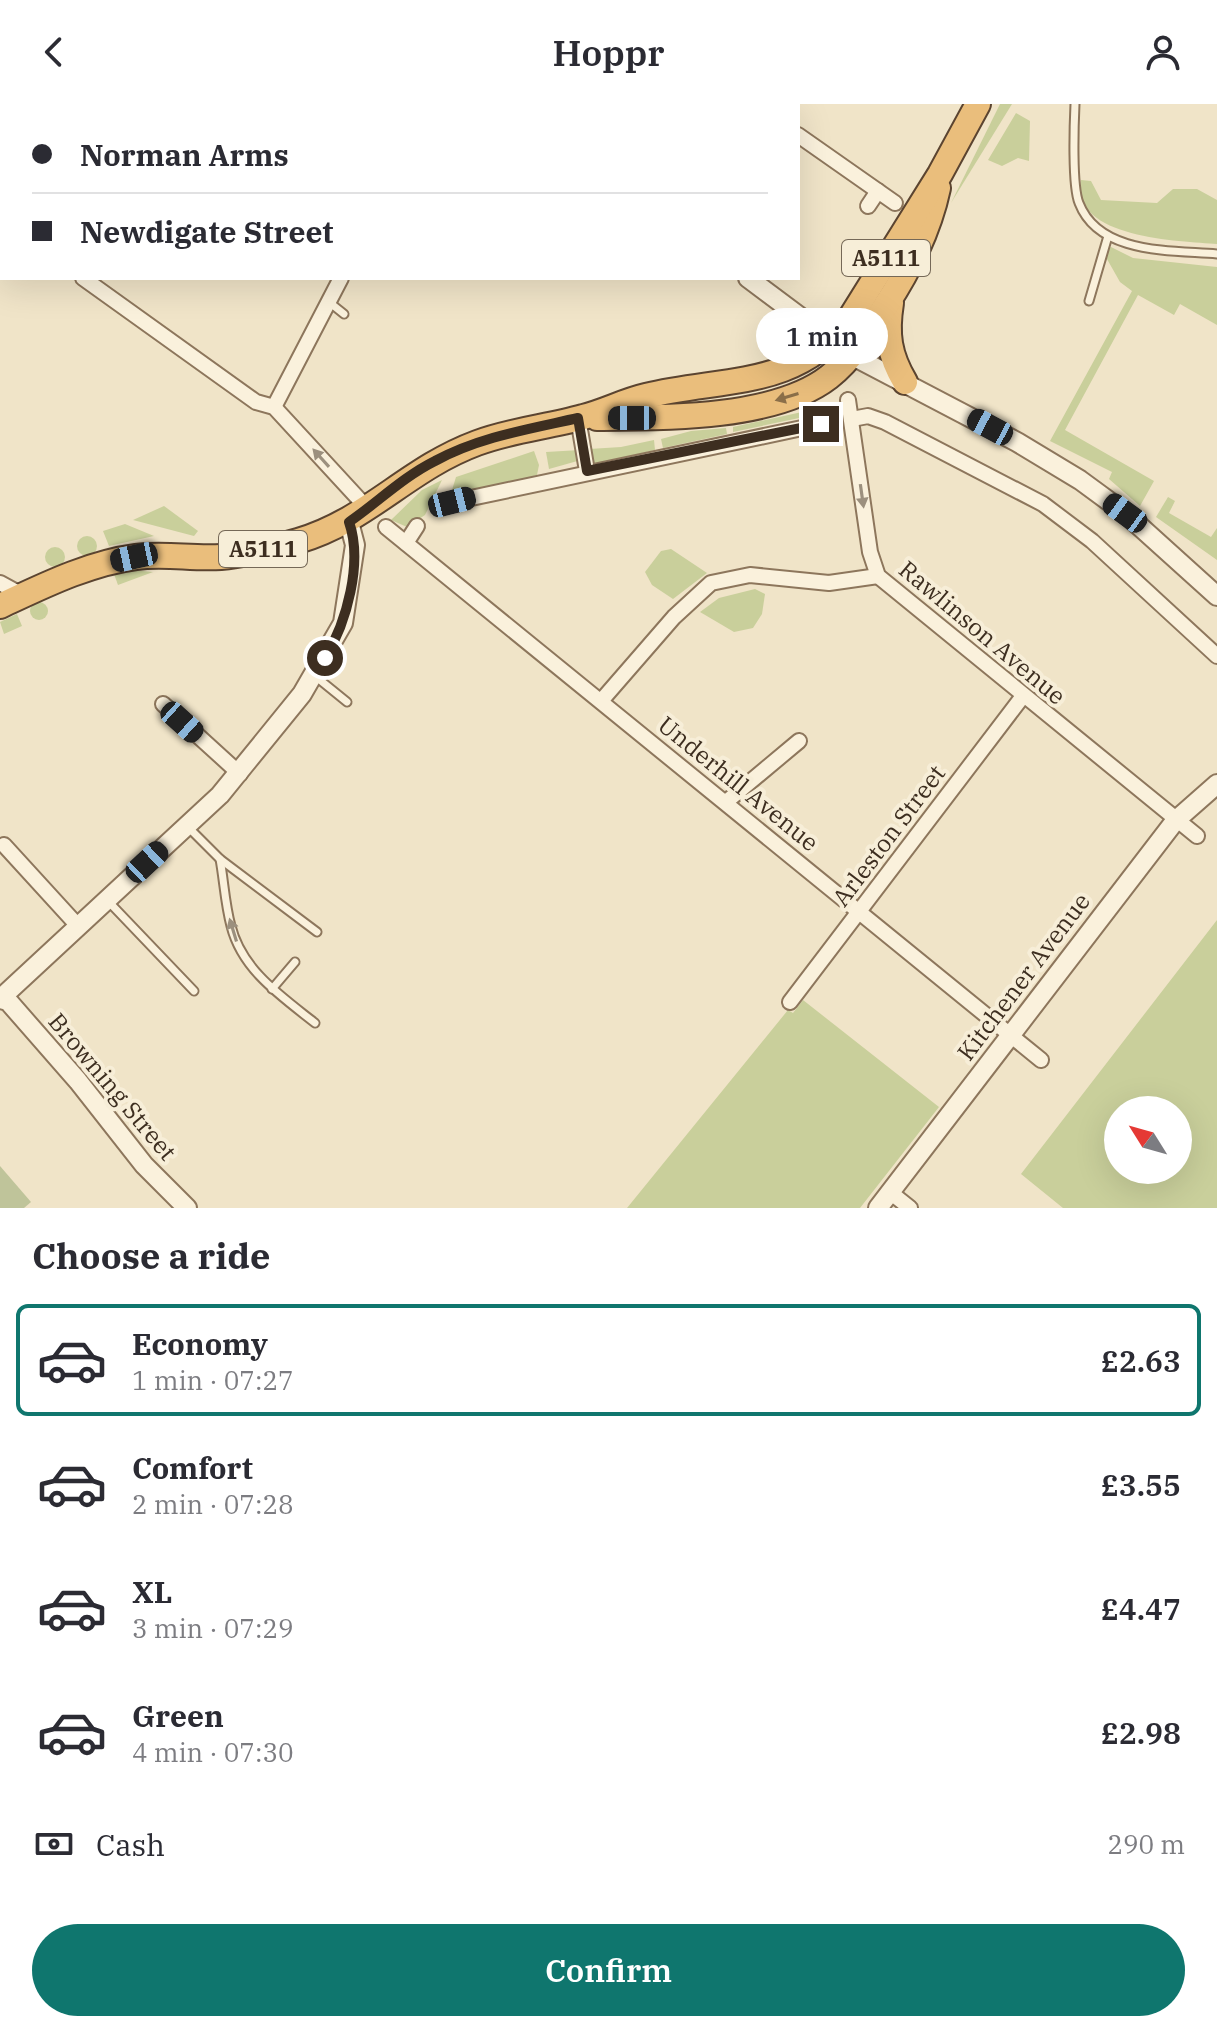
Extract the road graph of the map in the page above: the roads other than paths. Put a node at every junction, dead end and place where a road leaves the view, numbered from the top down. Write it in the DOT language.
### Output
graph roads {
  1 [pos="978,104"];
  2 [pos="1075,104"];
  3 [pos="800,136"];
  4 [pos="940,174"];
  5 [pos="878,191"];
  6 [pos="895,203"];
  7 [pos="868,206"];
  8 [pos="1108,236"];
  9 [pos="1217,254"];
  10 [pos="86,280"];
  11 [pos="340,280"];
  12 [pos="751,280"];
  13 [pos="892,296"];
  14 [pos="1089,301"];
  15 [pos="329,302"];
  16 [pos="344,314"];
  17 [pos="841,348"];
  18 [pos="905,382"];
  19 [pos="848,400"];
  20 [pos="274,407"];
  21 [pos="580,418"];
  22 [pos="852,419"];
  23 [pos="821,424"];
  24 [pos="587,471"];
  25 [pos="452,502"];
  26 [pos="358,516"];
  27 [pos="417,526"];
  28 [pos="386,527"];
  29 [pos="406,543"];
  30 [pos="878,576"];
  31 [pos="0,583"];
  32 [pos="1217,596"];
  33 [pos="11,601"];
  34 [pos="1217,656"];
  35 [pos="315,676"];
  36 [pos="1023,696"];
  37 [pos="601,701"];
  38 [pos="347,702"];
  39 [pos="163,704"];
  40 [pos="799,741"];
  41 [pos="240,774"];
  42 [pos="1217,784"];
  43 [pos="726,802"];
  44 [pos="1175,821"];
  45 [pos="187,825"];
  46 [pos="1197,836"];
  47 [pos="4,845"];
  48 [pos="220,859"];
  49 [pos="107,900"];
  50 [pos="858,913"];
  51 [pos="78,926"];
  52 [pos="317,932"];
  53 [pos="295,962"];
  54 [pos="272,989"];
  55 [pos="194,991"];
  56 [pos="0,999"];
  57 [pos="790,1002"];
  58 [pos="315,1023"];
  59 [pos="1009,1035"];
  60 [pos="1041,1060"];
  61 [pos="890,1192"];
  62 [pos="187,1208"];
  63 [pos="878,1208"];
  64 [pos="910,1208"];
  1 -- 4 [label="highway, A5111"];
  2 -- 8 [label="lane"];
  3 -- 5 [label="street"];
  4 -- 13 [label="highway, A5111"];
  4 -- 17 [label="highway, A5111"];
  5 -- 6 [label="street"];
  5 -- 7 [label="street"];
  8 -- 9 [label="lane"];
  8 -- 14 [label="lane"];
  10 -- 20 [label="street"];
  11 -- 15 [label="street"];
  12 -- 17 [label="street"];
  13 -- 17 [label="highway, A5111"];
  13 -- 18 [label="highway"];
  15 -- 16 [label="lane"];
  15 -- 20 [label="street"];
  17 -- 18 [label="street"];
  17 -- 21 [label="highway, A5111"];
  18 -- 32 [label="street"];
  19 -- 22 [label="street, Rawlinson Avenue"];
  26 -- 20 [label="street, one-way"];
  21 -- 24 [label="street"];
  21 -- 26 [label="highway, A5111"];
  22 -- 30 [label="street, Rawlinson Avenue, one-way"];
  22 -- 34 [label="street"];
  23 -- 24 [label="street"];
  24 -- 25 [label="street"];
  26 -- 33 [label="highway, A5111"];
  26 -- 35 [label="street"];
  27 -- 29 [label="street"];
  28 -- 29 [label="street, Underhill Avenue"];
  29 -- 37 [label="street, Underhill Avenue"];
  30 -- 36 [label="street, Rawlinson Avenue"];
  30 -- 37 [label="street"];
  31 -- 33 [label="street"];
  35 -- 38 [label="lane"];
  35 -- 41 [label="street"];
  36 -- 44 [label="street, Rawlinson Avenue"];
  36 -- 50 [label="street, Arleston Street"];
  37 -- 43 [label="street, Underhill Avenue"];
  39 -- 41 [label="street"];
  40 -- 43 [label="street"];
  41 -- 45 [label="street"];
  42 -- 44 [label="street, Kitchener Avenue"];
  43 -- 50 [label="street, Underhill Avenue"];
  44 -- 46 [label="street, Rawlinson Avenue"];
  44 -- 59 [label="street, Kitchener Avenue"];
  45 -- 48 [label="lane"];
  45 -- 49 [label="street"];
  47 -- 51 [label="street"];
  48 -- 52 [label="lane"];
  54 -- 48 [label="lane, one-way"];
  49 -- 51 [label="street"];
  49 -- 55 [label="lane"];
  50 -- 57 [label="street, Arleston Street"];
  50 -- 59 [label="street, Underhill Avenue"];
  51 -- 56 [label="street"];
  53 -- 54 [label="lane"];
  54 -- 58 [label="lane"];
  56 -- 62 [label="street, Browning Street"];
  59 -- 60 [label="street, Underhill Avenue"];
  59 -- 61 [label="street, Kitchener Avenue"];
  61 -- 63 [label="street, Kitchener Avenue"];
  61 -- 64 [label="street"];
}
